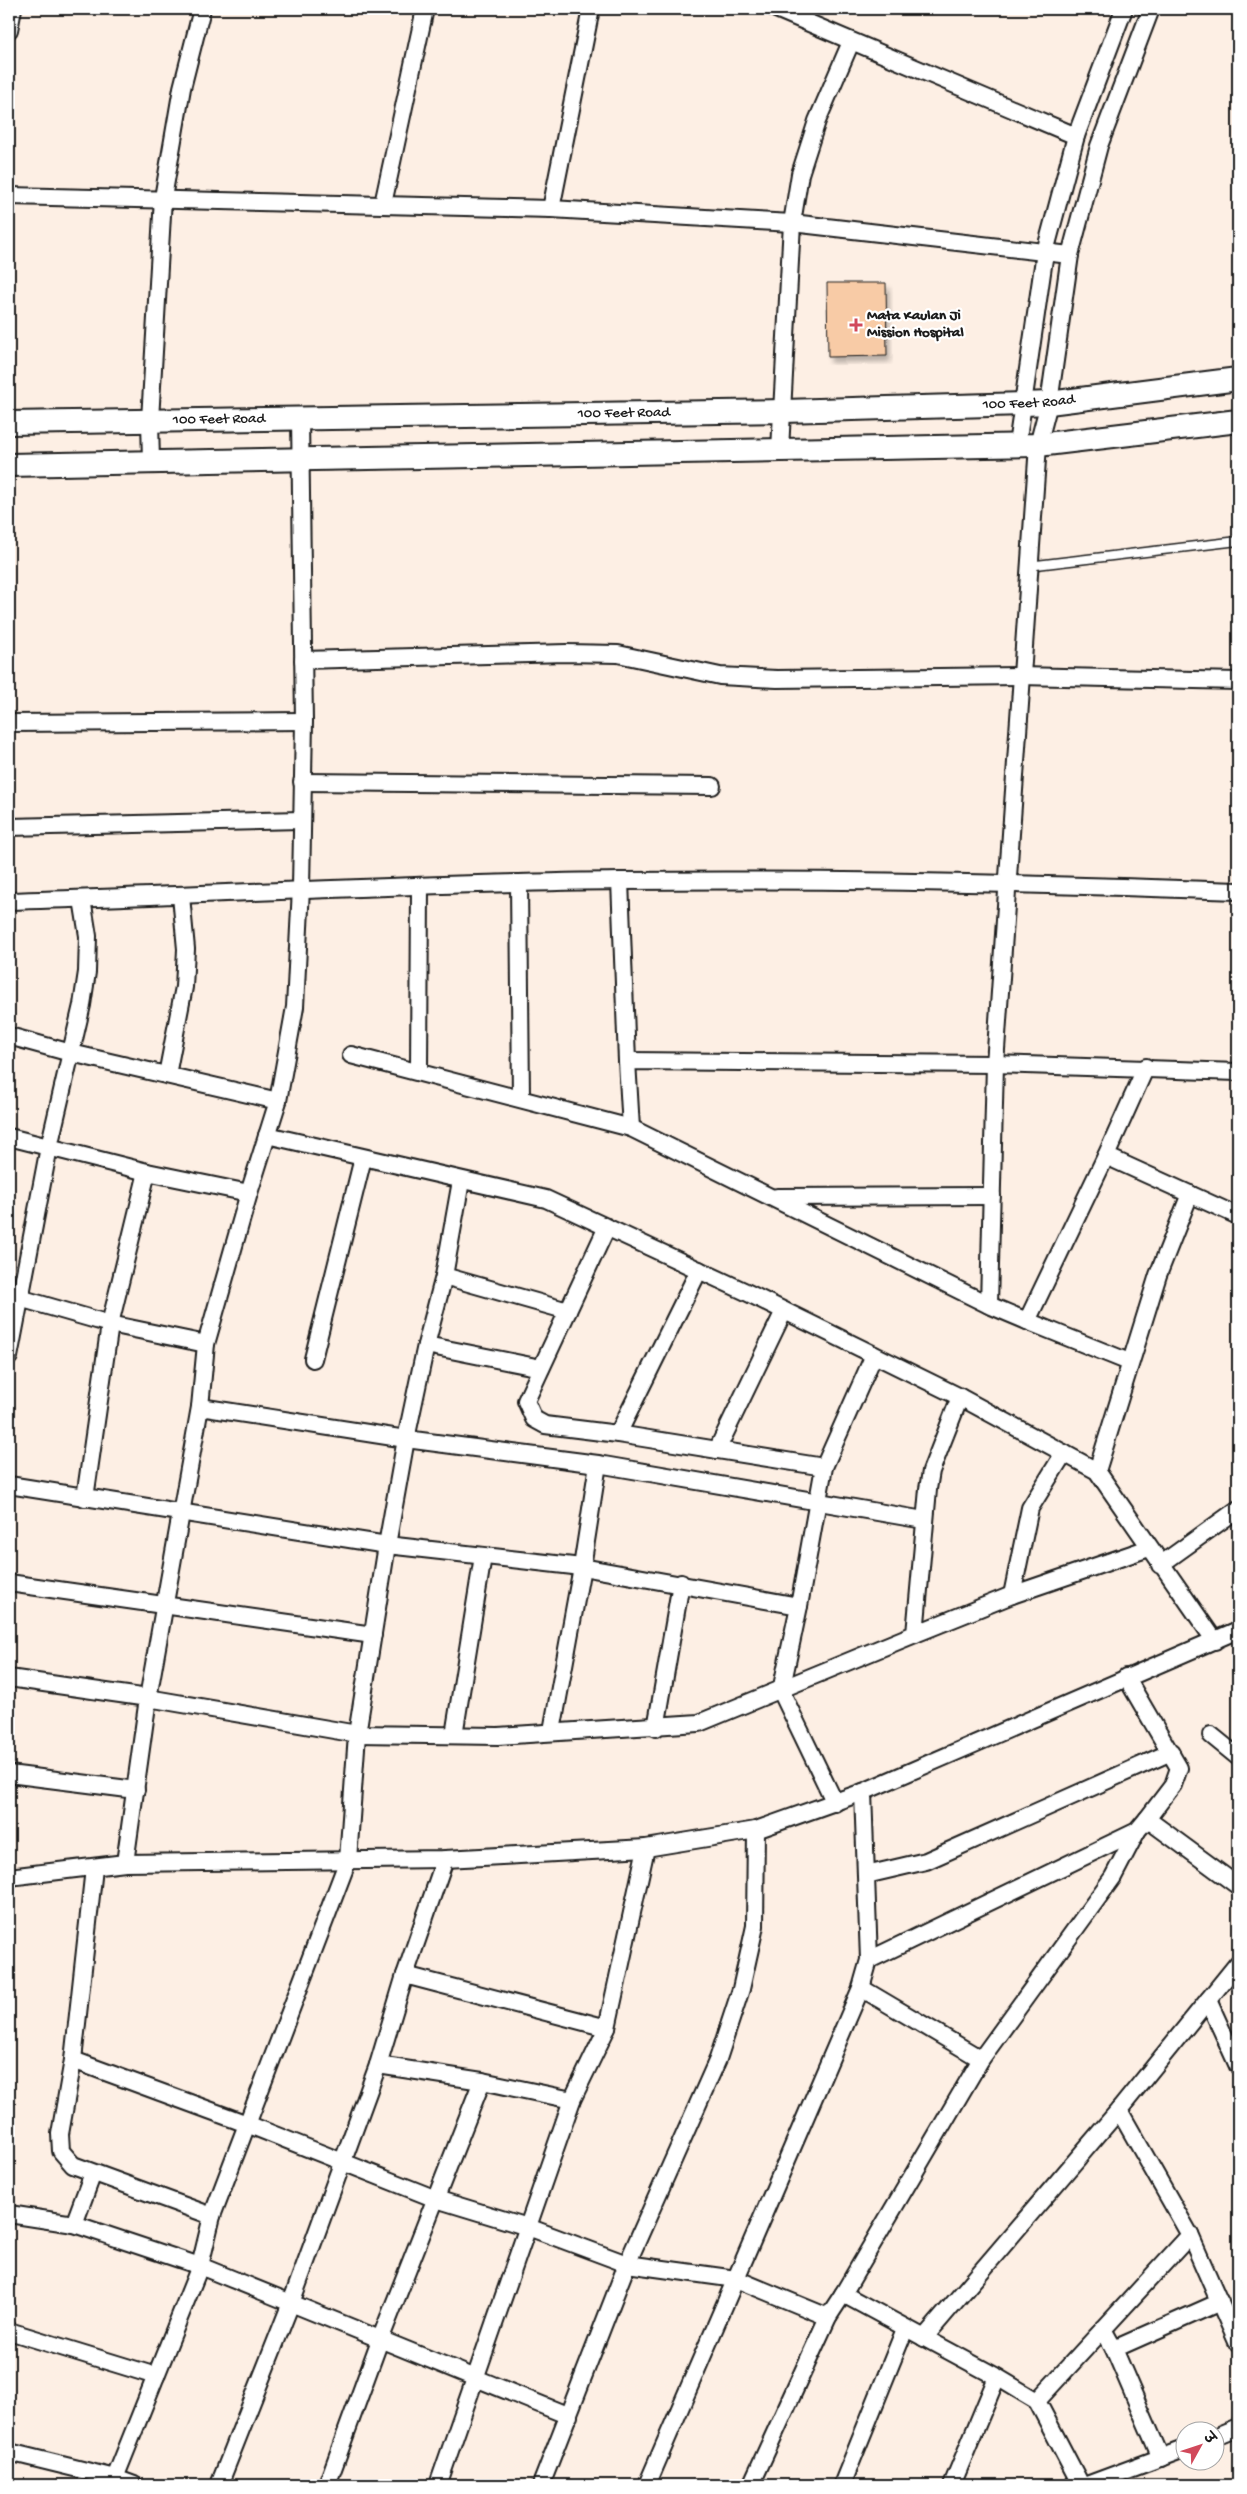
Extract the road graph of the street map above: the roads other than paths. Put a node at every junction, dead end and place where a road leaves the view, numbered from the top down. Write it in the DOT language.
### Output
graph roads {
  1 [pos="14,9"];
  2 [pos="202,9"];
  3 [pos="425,9"];
  4 [pos="591,9"];
  5 [pos="776,9"];
  6 [pos="1124,9"];
  7 [pos="1151,9"];
  8 [pos="9,30"];
  9 [pos="851,42"];
  10 [pos="1076,136"];
  11 [pos="9,196"];
  12 [pos="163,198"];
  13 [pos="383,204"];
  14 [pos="551,208"];
  15 [pos="792,222"];
  16 [pos="1045,252"];
  17 [pos="1070,255"];
  18 [pos="1238,379"];
  19 [pos="1049,403"];
  20 [pos="1024,404"];
  21 [pos="784,410"];
  22 [pos="300,418"];
  23 [pos="150,420"];
  24 [pos="1238,421"];
  25 [pos="9,424"];
  26 [pos="1027,445"];
  27 [pos="780,450"];
  28 [pos="300,459"];
  29 [pos="151,462"];
  30 [pos="9,465"];
  31 [pos="1238,541"];
  32 [pos="1028,566"];
  33 [pos="303,660"];
  34 [pos="1020,676"];
  35 [pos="1238,681"];
  36 [pos="304,721"];
  37 [pos="9,723"];
  38 [pos="302,782"];
  39 [pos="712,786"];
  40 [pos="301,820"];
  41 [pos="9,827"];
  42 [pos="620,881"];
  43 [pos="1009,882"];
  44 [pos="519,884"];
  45 [pos="420,886"];
  46 [pos="301,888"];
  47 [pos="1238,891"];
  48 [pos="181,896"];
  49 [pos="82,899"];
  50 [pos="9,901"];
  51 [pos="9,1036"];
  52 [pos="71,1052"];
  53 [pos="351,1056"];
  54 [pos="627,1061"];
  55 [pos="995,1064"];
  56 [pos="1146,1067"];
  57 [pos="419,1072"];
  58 [pos="1238,1072"];
  59 [pos="167,1075"];
  60 [pos="521,1098"];
  61 [pos="278,1100"];
  62 [pos="631,1128"];
  63 [pos="267,1135"];
  64 [pos="9,1137"];
  65 [pos="49,1147"];
  66 [pos="1106,1156"];
  67 [pos="363,1158"];
  68 [pos="147,1172"];
  69 [pos="461,1181"];
  70 [pos="249,1193"];
  71 [pos="1190,1194"];
  72 [pos="992,1196"];
  73 [pos="773,1197"];
  74 [pos="1238,1216"];
  75 [pos="606,1227"];
  76 [pos="699,1270"];
  77 [pos="444,1276"];
  78 [pos="14,1297"];
  79 [pos="989,1305"];
  80 [pos="568,1311"];
  81 [pos="784,1311"];
  82 [pos="1026,1321"];
  83 [pos="110,1324"];
  84 [pos="206,1344"];
  85 [pos="426,1345"];
  86 [pos="874,1355"];
  87 [pos="9,1357"];
  88 [pos="313,1359"];
  89 [pos="1129,1362"];
  90 [pos="541,1368"];
  91 [pos="960,1397"];
  92 [pos="200,1407"];
  93 [pos="618,1434"];
  94 [pos="406,1439"];
  95 [pos="717,1450"];
  96 [pos="1064,1454"];
  97 [pos="598,1464"];
  98 [pos="824,1467"];
  99 [pos="1097,1471"];
  100 [pos="9,1485"];
  101 [pos="85,1498"];
  102 [pos="819,1501"];
  103 [pos="1238,1508"];
  104 [pos="181,1511"];
  105 [pos="924,1520"];
  106 [pos="387,1545"];
  107 [pos="1149,1548"];
  108 [pos="483,1556"];
  109 [pos="1160,1565"];
  110 [pos="582,1567"];
  111 [pos="9,1583"];
  112 [pos="681,1583"];
  113 [pos="1012,1595"];
  114 [pos="164,1606"];
  115 [pos="799,1606"];
  116 [pos="1238,1630"];
  117 [pos="915,1634"];
  118 [pos="373,1635"];
  119 [pos="1215,1641"];
  120 [pos="1126,1677"];
  121 [pos="9,1678"];
  122 [pos="781,1690"];
  123 [pos="148,1698"];
  124 [pos="656,1728"];
  125 [pos="552,1732"];
  126 [pos="357,1734"];
  127 [pos="454,1735"];
  128 [pos="1211,1735"];
  129 [pos="1171,1752"];
  130 [pos="1238,1757"];
  131 [pos="9,1774"];
  132 [pos="136,1790"];
  133 [pos="863,1792"];
  134 [pos="835,1803"];
  135 [pos="1142,1825"];
  136 [pos="756,1830"];
  137 [pos="646,1848"];
  138 [pos="445,1859"];
  139 [pos="348,1860"];
  140 [pos="125,1863"];
  141 [pos="94,1868"];
  142 [pos="866,1875"];
  143 [pos="9,1878"];
  144 [pos="1238,1886"];
  145 [pos="869,1960"];
  146 [pos="1238,1963"];
  147 [pos="405,1975"];
  148 [pos="861,1988"];
  149 [pos="1208,2000"];
  150 [pos="607,2028"];
  151 [pos="981,2059"];
  152 [pos="73,2060"];
  153 [pos="378,2066"];
  154 [pos="1238,2066"];
  155 [pos="482,2081"];
  156 [pos="572,2100"];
  157 [pos="1119,2110"];
  158 [pos="247,2124"];
  159 [pos="342,2163"];
  160 [pos="94,2173"];
  161 [pos="436,2199"];
  162 [pos="9,2214"];
  163 [pos="212,2216"];
  164 [pos="74,2224"];
  165 [pos="528,2227"];
  166 [pos="1190,2235"];
  167 [pos="627,2264"];
  168 [pos="200,2266"];
  169 [pos="736,2279"];
  170 [pos="843,2294"];
  171 [pos="1220,2302"];
  172 [pos="291,2303"];
  173 [pos="828,2317"];
  174 [pos="905,2329"];
  175 [pos="1103,2329"];
  176 [pos="9,2331"];
  177 [pos="924,2338"];
  178 [pos="380,2340"];
  179 [pos="1238,2344"];
  180 [pos="1114,2348"];
  181 [pos="156,2376"];
  182 [pos="997,2377"];
  183 [pos="475,2379"];
  184 [pos="1037,2401"];
  185 [pos="569,2416"];
  186 [pos="1238,2426"];
  187 [pos="1224,2432"];
  188 [pos="9,2452"];
  189 [pos="1174,2453"];
  190 [pos="1161,2458"];
  191 [pos="115,2478"];
  192 [pos="134,2485"];
  193 [pos="219,2485"];
  194 [pos="327,2485"];
  195 [pos="438,2485"];
  196 [pos="541,2485"];
  197 [pos="647,2485"];
  198 [pos="751,2485"];
  199 [pos="842,2485"];
  200 [pos="952,2485"];
  201 [pos="1081,2485"];
  202 [pos="1087,2485"];
  1 -- 8 [label="street"];
  2 -- 12 [label="street"];
  3 -- 13 [label="street"];
  4 -- 14 [label="street"];
  5 -- 9 [label="street"];
  6 -- 10 [label="street"];
  7 -- 17 [label="street"];
  9 -- 10 [label="street"];
  9 -- 15 [label="street"];
  10 -- 16 [label="street"];
  11 -- 12 [label="street"];
  12 -- 13 [label="street"];
  12 -- 23 [label="street"];
  13 -- 14 [label="street"];
  14 -- 15 [label="street"];
  15 -- 16 [label="street"];
  15 -- 21 [label="street"];
  16 -- 17 [label="street"];
  16 -- 20 [label="street"];
  17 -- 19 [label="street"];
  18 -- 19 [label="main road, 100 Feet Road"];
  19 -- 20 [label="main road, 100 Feet Road"];
  19 -- 26 [label="street"];
  20 -- 21 [label="main road, 100 Feet Road"];
  20 -- 26 [label="street"];
  21 -- 22 [label="main road, 100 Feet Road"];
  21 -- 27 [label="street"];
  22 -- 23 [label="main road, 100 Feet Road"];
  22 -- 28 [label="street"];
  23 -- 25 [label="main road, 100 Feet Road"];
  23 -- 29 [label="street"];
  24 -- 26 [label="main road"];
  26 -- 27 [label="main road"];
  26 -- 32 [label="street"];
  27 -- 28 [label="main road"];
  28 -- 29 [label="main road"];
  28 -- 33 [label="street"];
  29 -- 30 [label="main road"];
  31 -- 32 [label="lane"];
  32 -- 34 [label="street"];
  33 -- 34 [label="street"];
  33 -- 36 [label="street"];
  34 -- 35 [label="street"];
  34 -- 43 [label="street"];
  36 -- 37 [label="street"];
  36 -- 38 [label="street"];
  38 -- 39 [label="street"];
  38 -- 40 [label="street"];
  40 -- 41 [label="street"];
  40 -- 46 [label="street"];
  42 -- 43 [label="street"];
  42 -- 44 [label="street"];
  42 -- 54 [label="street"];
  43 -- 47 [label="street"];
  43 -- 55 [label="street"];
  44 -- 45 [label="street"];
  44 -- 60 [label="street"];
  45 -- 46 [label="street"];
  45 -- 57 [label="street"];
  46 -- 48 [label="street"];
  46 -- 61 [label="street"];
  48 -- 49 [label="street"];
  48 -- 59 [label="street"];
  49 -- 50 [label="street"];
  49 -- 52 [label="street"];
  51 -- 52 [label="street"];
  52 -- 59 [label="street"];
  52 -- 65 [label="street"];
  53 -- 57 [label="street"];
  54 -- 55 [label="street"];
  54 -- 62 [label="street"];
  55 -- 56 [label="street"];
  55 -- 72 [label="street"];
  56 -- 58 [label="street"];
  56 -- 66 [label="street"];
  57 -- 60 [label="street"];
  59 -- 61 [label="street"];
  60 -- 62 [label="street"];
  61 -- 63 [label="street"];
  62 -- 73 [label="street"];
  63 -- 67 [label="street"];
  63 -- 70 [label="street"];
  64 -- 65 [label="street"];
  65 -- 68 [label="street"];
  65 -- 78 [label="street"];
  66 -- 71 [label="street"];
  66 -- 82 [label="street"];
  67 -- 69 [label="street"];
  67 -- 88 [label="street"];
  68 -- 70 [label="street"];
  68 -- 83 [label="street"];
  69 -- 75 [label="street"];
  69 -- 77 [label="street"];
  70 -- 84 [label="street"];
  71 -- 74 [label="street"];
  71 -- 89 [label="street"];
  72 -- 73 [label="street"];
  72 -- 79 [label="street"];
  73 -- 79 [label="street"];
  75 -- 76 [label="street"];
  75 -- 80 [label="street"];
  76 -- 81 [label="street"];
  76 -- 93 [label="street"];
  77 -- 80 [label="street"];
  77 -- 85 [label="street"];
  78 -- 83 [label="street"];
  78 -- 87 [label="street"];
  79 -- 82 [label="street"];
  80 -- 90 [label="street"];
  81 -- 86 [label="street"];
  81 -- 95 [label="street"];
  82 -- 89 [label="street"];
  83 -- 84 [label="street"];
  83 -- 101 [label="street"];
  84 -- 92 [label="street"];
  85 -- 90 [label="street"];
  85 -- 94 [label="street"];
  86 -- 91 [label="street"];
  86 -- 98 [label="street"];
  89 -- 99 [label="street"];
  90 -- 93 [label="street"];
  91 -- 96 [label="street"];
  91 -- 105 [label="street"];
  92 -- 94 [label="street"];
  92 -- 104 [label="street"];
  93 -- 95 [label="street"];
  94 -- 97 [label="street"];
  94 -- 106 [label="street"];
  95 -- 98 [label="street"];
  96 -- 99 [label="street"];
  96 -- 113 [label="street"];
  97 -- 102 [label="street"];
  97 -- 110 [label="street"];
  98 -- 102 [label="street"];
  99 -- 107 [label="street"];
  100 -- 101 [label="street"];
  101 -- 104 [label="street"];
  102 -- 105 [label="street"];
  102 -- 115 [label="street"];
  103 -- 109 [label="street"];
  104 -- 106 [label="street"];
  104 -- 114 [label="street"];
  105 -- 117 [label="street"];
  106 -- 108 [label="street"];
  106 -- 118 [label="street"];
  107 -- 109 [label="street"];
  107 -- 113 [label="street"];
  108 -- 110 [label="street"];
  108 -- 127 [label="street"];
  109 -- 119 [label="street"];
  110 -- 112 [label="street"];
  110 -- 125 [label="street"];
  111 -- 114 [label="street"];
  112 -- 115 [label="street"];
  112 -- 124 [label="street"];
  113 -- 117 [label="street"];
  114 -- 118 [label="street"];
  114 -- 123 [label="street"];
  115 -- 122 [label="street"];
  116 -- 119 [label="street"];
  117 -- 122 [label="street"];
  118 -- 126 [label="street"];
  119 -- 120 [label="street"];
  120 -- 129 [label="street"];
  120 -- 133 [label="street"];
  121 -- 123 [label="street"];
  122 -- 124 [label="street"];
  122 -- 134 [label="street"];
  123 -- 126 [label="street"];
  123 -- 132 [label="street"];
  124 -- 125 [label="street"];
  125 -- 127 [label="street"];
  126 -- 127 [label="street"];
  126 -- 139 [label="street"];
  128 -- 130 [label="street"];
  129 -- 135 [label="street"];
  129 -- 142 [label="street"];
  131 -- 132 [label="street"];
  132 -- 140 [label="street"];
  133 -- 134 [label="street"];
  133 -- 142 [label="street"];
  134 -- 136 [label="street"];
  135 -- 144 [label="street"];
  135 -- 145 [label="street"];
  135 -- 151 [label="street"];
  136 -- 137 [label="street"];
  136 -- 167 [label="street"];
  137 -- 138 [label="street"];
  137 -- 150 [label="street"];
  138 -- 139 [label="street"];
  138 -- 147 [label="street"];
  139 -- 140 [label="street"];
  139 -- 158 [label="street"];
  140 -- 141 [label="street"];
  141 -- 143 [label="street"];
  141 -- 152 [label="street"];
  142 -- 145 [label="street"];
  145 -- 148 [label="street"];
  146 -- 149 [label="street"];
  147 -- 150 [label="street"];
  147 -- 153 [label="street"];
  148 -- 151 [label="street"];
  148 -- 169 [label="street"];
  149 -- 154 [label="street"];
  149 -- 157 [label="street"];
  150 -- 156 [label="street"];
  151 -- 170 [label="street"];
  152 -- 158 [label="street"];
  152 -- 160 [label="street"];
  153 -- 155 [label="street"];
  153 -- 159 [label="street"];
  155 -- 156 [label="street"];
  155 -- 161 [label="street"];
  156 -- 165 [label="street"];
  157 -- 166 [label="street"];
  157 -- 177 [label="street"];
  158 -- 159 [label="street"];
  158 -- 163 [label="street"];
  159 -- 161 [label="street"];
  159 -- 172 [label="street"];
  160 -- 163 [label="street"];
  160 -- 164 [label="street"];
  161 -- 165 [label="street"];
  161 -- 178 [label="street"];
  162 -- 164 [label="street"];
  163 -- 168 [label="street"];
  164 -- 168 [label="street"];
  165 -- 167 [label="street"];
  165 -- 183 [label="street"];
  166 -- 171 [label="street"];
  166 -- 175 [label="street"];
  167 -- 169 [label="street"];
  167 -- 185 [label="street"];
  168 -- 172 [label="street"];
  168 -- 181 [label="street"];
  169 -- 173 [label="street"];
  169 -- 197 [label="street"];
  170 -- 173 [label="street"];
  170 -- 174 [label="street"];
  171 -- 179 [label="street"];
  171 -- 180 [label="street"];
  172 -- 178 [label="street"];
  172 -- 193 [label="street"];
  173 -- 198 [label="street"];
  174 -- 177 [label="street"];
  174 -- 199 [label="street"];
  175 -- 180 [label="street"];
  175 -- 184 [label="street"];
  176 -- 181 [label="street"];
  177 -- 182 [label="street"];
  178 -- 183 [label="street"];
  178 -- 194 [label="street"];
  180 -- 190 [label="street"];
  181 -- 191 [label="street"];
  182 -- 184 [label="street"];
  182 -- 200 [label="street"];
  183 -- 185 [label="street"];
  183 -- 195 [label="street"];
  184 -- 201 [label="street"];
  185 -- 196 [label="street"];
  186 -- 187 [label="street"];
  188 -- 191 [label="street"];
  189 -- 190 [label="street"];
  190 -- 202 [label="street"];
  191 -- 192 [label="street"];
}
